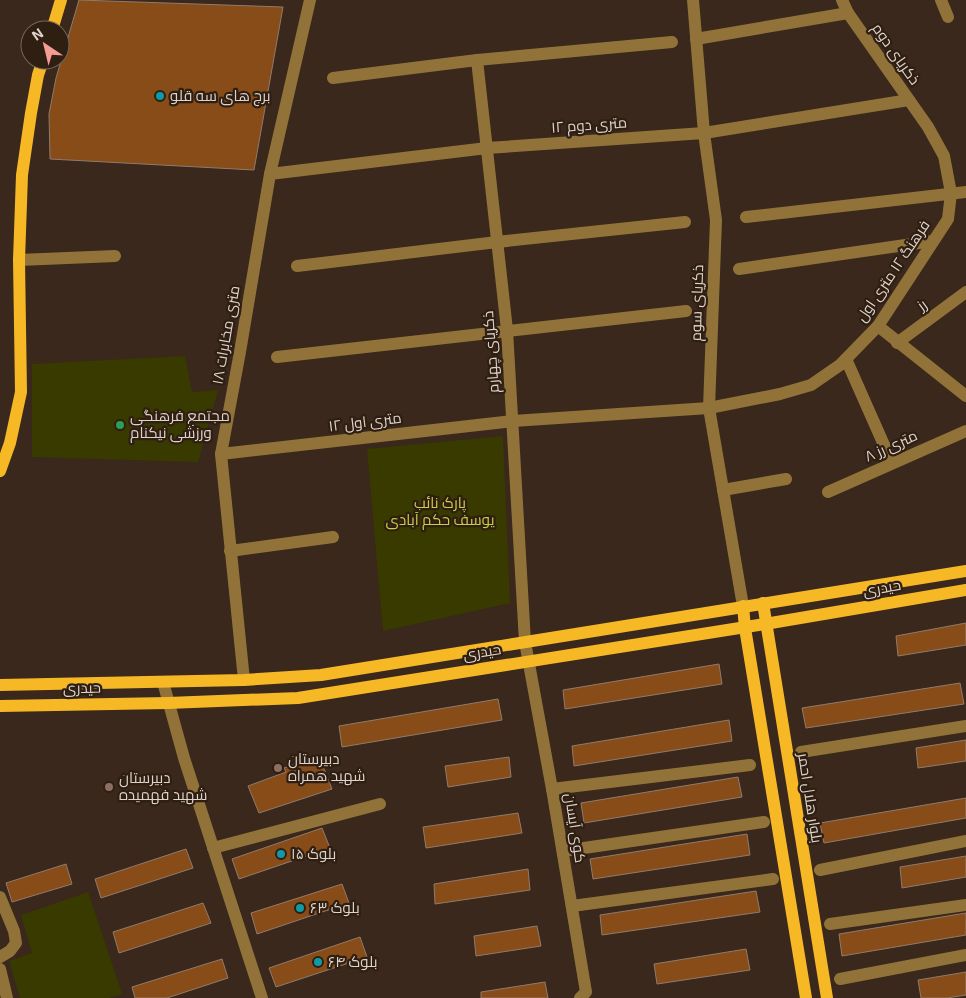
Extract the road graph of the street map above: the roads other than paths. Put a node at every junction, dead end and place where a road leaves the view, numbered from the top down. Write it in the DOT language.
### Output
graph roads {
  1 [pos="61,0"];
  2 [pos="310,0"];
  3 [pos="693,0"];
  4 [pos="842,0"];
  5 [pos="941,0"];
  6 [pos="848,13"];
  7 [pos="948,16"];
  8 [pos="55,20"];
  9 [pos="696,39"];
  10 [pos="672,42"];
  11 [pos="478,60"];
  12 [pos="40,70"];
  13 [pos="333,78"];
  14 [pos="909,100"];
  15 [pos="704,133"];
  16 [pos="487,148"];
  17 [pos="270,174"];
  18 [pos="966,192"];
  19 [pos="951,193"];
  20 [pos="746,217"];
  21 [pos="685,222"];
  22 [pos="934,241"];
  23 [pos="498,242"];
  24 [pos="115,256"];
  25 [pos="19,260"];
  26 [pos="297,266"];
  27 [pos="739,269"];
  28 [pos="966,292"];
  29 [pos="686,311"];
  30 [pos="878,326"];
  31 [pos="507,330"];
  32 [pos="897,343"];
  33 [pos="277,357"];
  34 [pos="846,359"];
  35 [pos="964,392"];
  36 [pos="709,408"];
  37 [pos="513,421"];
  38 [pos="966,431"];
  39 [pos="221,454"];
  40 [pos="892,463"];
  41 [pos="0,471"];
  42 [pos="786,479"];
  43 [pos="723,490"];
  44 [pos="828,492"];
  45 [pos="333,537"];
  46 [pos="230,551"];
  47 [pos="966,571"];
  48 [pos="966,590"];
  49 [pos="762,604"];
  50 [pos="744,606"];
  51 [pos="765,624"];
  52 [pos="745,628"];
  53 [pos="525,642"];
  54 [pos="529,661"];
  55 [pos="244,680"];
  56 [pos="164,682"];
  57 [pos="0,686"];
  58 [pos="168,703"];
  59 [pos="0,706"];
  60 [pos="966,726"];
  61 [pos="801,752"];
  62 [pos="750,765"];
  63 [pos="552,789"];
  64 [pos="380,804"];
  65 [pos="764,822"];
  66 [pos="966,841"];
  67 [pos="213,848"];
  68 [pos="563,850"];
  69 [pos="820,870"];
  70 [pos="773,879"];
  71 [pos="0,897"];
  72 [pos="966,905"];
  73 [pos="572,906"];
  74 [pos="830,924"];
  75 [pos="966,956"];
  76 [pos="0,957"];
  77 [pos="0,969"];
  78 [pos="840,979"];
  79 [pos="7,998"];
  80 [pos="262,998"];
  81 [pos="580,998"];
  82 [pos="806,998"];
  83 [pos="827,998"];
  1 -- 8 [label="main road"];
  2 -- 17 [label="street, ۱۸ متری مخابرات"];
  3 -- 9 [label="street, ذکریای سوم"];
  4 -- 6 [label="street, ذکریای دوم"];
  5 -- 7 [label="street"];
  6 -- 9 [label="street"];
  6 -- 14 [label="street, ذکریای دوم"];
  9 -- 15 [label="street, ذکریای سوم"];
  10 -- 11 [label="street"];
  11 -- 13 [label="street"];
  11 -- 16 [label="street, ذکریای چهارم"];
  12 -- 25 [label="main road"];
  14 -- 15 [label="street, ۱۲ متری دوم"];
  14 -- 19 [label="street, فرهنگ ۱۲ متری اول"];
  15 -- 16 [label="street, ۱۲ متری دوم"];
  15 -- 36 [label="street, ذکریای سوم"];
  16 -- 17 [label="street, ۱۲ متری دوم"];
  16 -- 23 [label="street, ذکریای چهارم"];
  17 -- 39 [label="street, ۱۸ متری مخابرات"];
  18 -- 19 [label="street"];
  19 -- 20 [label="street"];
  19 -- 22 [label="street, فرهنگ ۱۲ متری اول"];
  21 -- 23 [label="street"];
  22 -- 27 [label="street"];
  22 -- 30 [label="street, فرهنگ ۱۲ متری اول"];
  23 -- 26 [label="street"];
  23 -- 31 [label="street, ذکریای چهارم"];
  24 -- 25 [label="street"];
  25 -- 41 [label="main road"];
  28 -- 32 [label="street, رز"];
  29 -- 31 [label="street"];
  30 -- 32 [label="street"];
  30 -- 34 [label="street, فرهنگ ۱۲ متری اول"];
  31 -- 33 [label="street"];
  31 -- 37 [label="street, ذکریای چهارم"];
  32 -- 35 [label="street"];
  34 -- 36 [label="street, فرهنگ ۱۲ متری اول"];
  34 -- 40 [label="street"];
  36 -- 37 [label="street, فرهنگ ۱۲ متری اول"];
  36 -- 43 [label="street, ذکریای سوم"];
  37 -- 39 [label="street, ۱۲ متری اول"];
  37 -- 53 [label="street, ذکریای چهارم"];
  38 -- 40 [label="street, ۸ متری رز"];
  39 -- 46 [label="street, ۱۸ متری مخابرات"];
  40 -- 44 [label="street, ۸ متری رز"];
  42 -- 43 [label="street"];
  43 -- 50 [label="street, ذکریای سوم"];
  45 -- 46 [label="street"];
  46 -- 55 [label="street, ۱۸ متری مخابرات"];
  47 -- 49 [label="main road, حیدری"];
  48 -- 51 [label="main road, حیدری"];
  49 -- 50 [label="main road, حیدری"];
  49 -- 51 [label="main road, بلوار هلال احمر"];
  50 -- 52 [label="main road"];
  50 -- 53 [label="main road, حیدری"];
  51 -- 52 [label="main road, حیدری"];
  51 -- 83 [label="main road, بلوار هلال احمر"];
  52 -- 54 [label="main road, حیدری"];
  52 -- 82 [label="main road"];
  53 -- 54 [label="street, کوی آیسان"];
  53 -- 55 [label="main road, حیدری"];
  54 -- 58 [label="main road, حیدری"];
  54 -- 63 [label="street, کوی آیسان"];
  55 -- 56 [label="main road, حیدری"];
  56 -- 57 [label="main road, حیدری"];
  56 -- 58 [label="street"];
  58 -- 59 [label="main road, حیدری"];
  58 -- 67 [label="street"];
  60 -- 61 [label="street"];
  62 -- 63 [label="street"];
  63 -- 68 [label="street, کوی آیسان"];
  64 -- 67 [label="street"];
  65 -- 68 [label="street"];
  66 -- 69 [label="street"];
  67 -- 80 [label="street"];
  68 -- 73 [label="street, کوی آیسان"];
  70 -- 73 [label="street"];
  71 -- 76 [label="street"];
  72 -- 74 [label="street"];
  73 -- 81 [label="street, کوی آیسان"];
  75 -- 78 [label="street"];
  77 -- 79 [label="street"];
}
